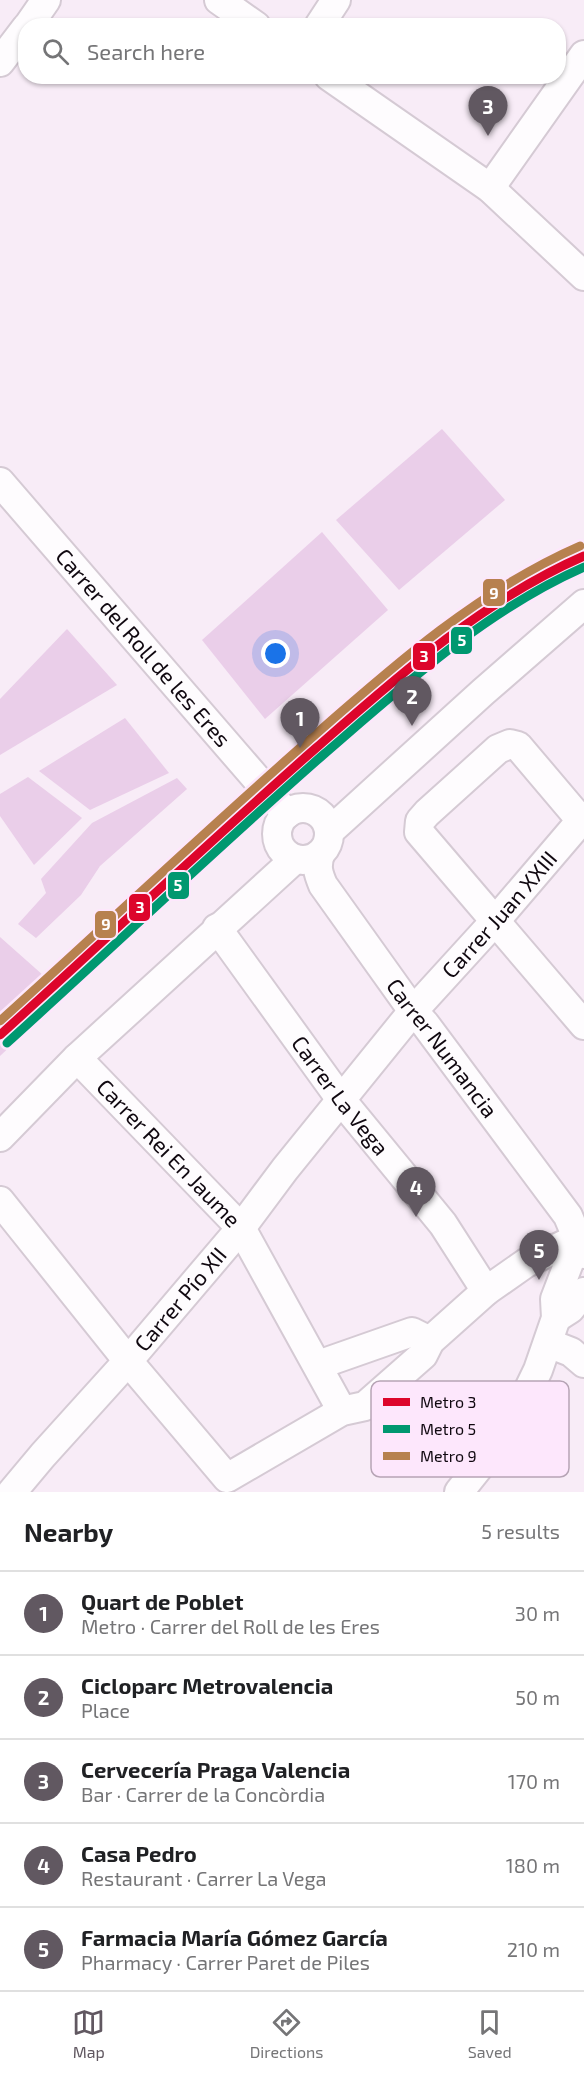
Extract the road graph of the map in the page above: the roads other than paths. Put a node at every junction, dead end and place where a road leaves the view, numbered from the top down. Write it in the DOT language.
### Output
graph roads {
  1 [pos="46,0"];
  2 [pos="219,0"];
  3 [pos="336,0"];
  4 [pos="31,18"];
  5 [pos="245,18"];
  6 [pos="324,18"];
  7 [pos="584,55"];
  8 [pos="566,80"];
  9 [pos="340,84"];
  10 [pos="563,84"];
  11 [pos="489,188"];
  12 [pos="584,276"];
  13 [pos="0,482"];
  14 [pos="584,604"];
  15 [pos="286,814"];
  16 [pos="583,820"];
  17 [pos="315,848"];
  18 [pos="496,920"];
  19 [pos="217,928"];
  20 [pos="413,1011"];
  21 [pos="584,1024"];
  22 [pos="77,1058"];
  23 [pos="342,1101"];
  24 [pos="0,1137"];
  25 [pos="0,1202"];
  26 [pos="241,1228"];
  27 [pos="582,1243"];
  28 [pos="486,1291"];
  29 [pos="584,1292"];
  30 [pos="552,1331"];
  31 [pos="430,1341"];
  32 [pos="128,1361"];
  33 [pos="584,1363"];
  34 [pos="318,1365"];
  35 [pos="393,1381"];
  36 [pos="533,1381"];
  37 [pos="371,1401"];
  38 [pos="342,1411"];
  39 [pos="471,1477"];
  40 [pos="12,1492"];
  41 [pos="459,1492"];
  1 -- 4 [label="street"];
  2 -- 5 [label="street"];
  3 -- 6 [label="street"];
  7 -- 8 [label="street"];
  9 -- 11 [label="street"];
  10 -- 11 [label="street"];
  11 -- 12 [label="street"];
  13 -- 15 [label="street, Carrer del Roll de les Eres"];
  14 -- 17 [label="street"];
  15 -- 17 [label="street"];
  15 -- 17 [label="street"];
  16 -- 18 [label="street, Carrer Juan XXIII"];
  16 -- 18 [label="street"];
  17 -- 19 [label="street"];
  17 -- 20 [label="street, Carrer Numancia"];
  18 -- 20 [label="street, Carrer Juan XXIII"];
  18 -- 21 [label="street"];
  19 -- 22 [label="street"];
  19 -- 23 [label="street, Carrer La Vega"];
  20 -- 23 [label="street, Carrer Juan XXIII"];
  20 -- 27 [label="street, Carrer Numancia"];
  22 -- 24 [label="street"];
  22 -- 26 [label="street, Carrer Rei En Jaume"];
  23 -- 26 [label="street, Carrer Pío XII"];
  23 -- 28 [label="street, Carrer La Vega"];
  25 -- 32 [label="street"];
  26 -- 32 [label="street, Carrer Pío XII"];
  26 -- 34 [label="street, Carrer Rei En Jaume"];
  27 -- 28 [label="street"];
  27 -- 30 [label="street"];
  28 -- 31 [label="street"];
  29 -- 30 [label="street"];
  30 -- 33 [label="street"];
  30 -- 36 [label="street"];
  31 -- 34 [label="street"];
  31 -- 35 [label="street"];
  32 -- 38 [label="street"];
  32 -- 40 [label="street, Carrer Pío XII"];
  34 -- 38 [label="street, Carrer Rei En Jaume"];
  37 -- 38 [label="street"];
  39 -- 41 [label="street"];
}
